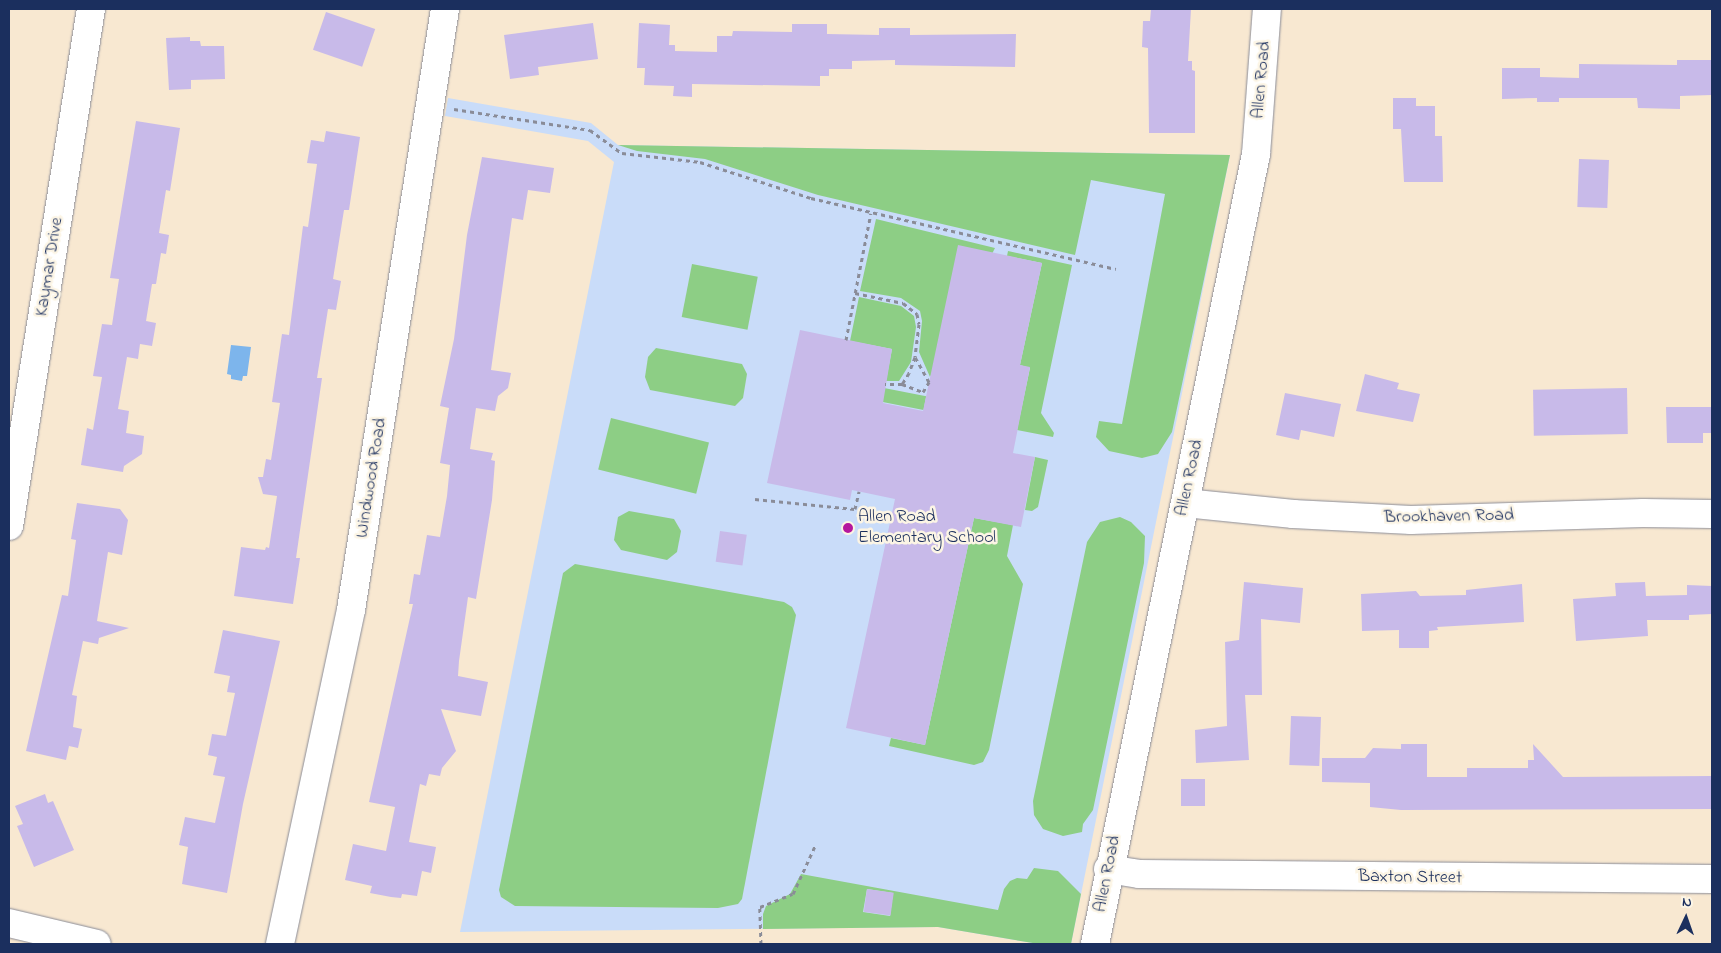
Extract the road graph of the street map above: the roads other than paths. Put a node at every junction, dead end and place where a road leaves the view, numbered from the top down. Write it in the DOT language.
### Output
graph roads {
  1 [pos="92,9"];
  2 [pos="445,9"];
  3 [pos="1267,9"];
  4 [pos="1185,503"];
  5 [pos="1712,514"];
  6 [pos="9,526"];
  7 [pos="1108,868"];
  8 [pos="1712,880"];
  9 [pos="9,923"];
  10 [pos="97,944"];
  11 [pos="280,944"];
  12 [pos="1095,944"];
  1 -- 6 [label="street, Kaymar Drive"];
  2 -- 11 [label="street, Windwood Road"];
  3 -- 4 [label="street, Allen Road"];
  4 -- 5 [label="street, Brookhaven Road"];
  4 -- 7 [label="street, Allen Road"];
  7 -- 8 [label="street, Baxton Street"];
  7 -- 12 [label="street, Allen Road"];
  9 -- 10 [label="street"];
}
